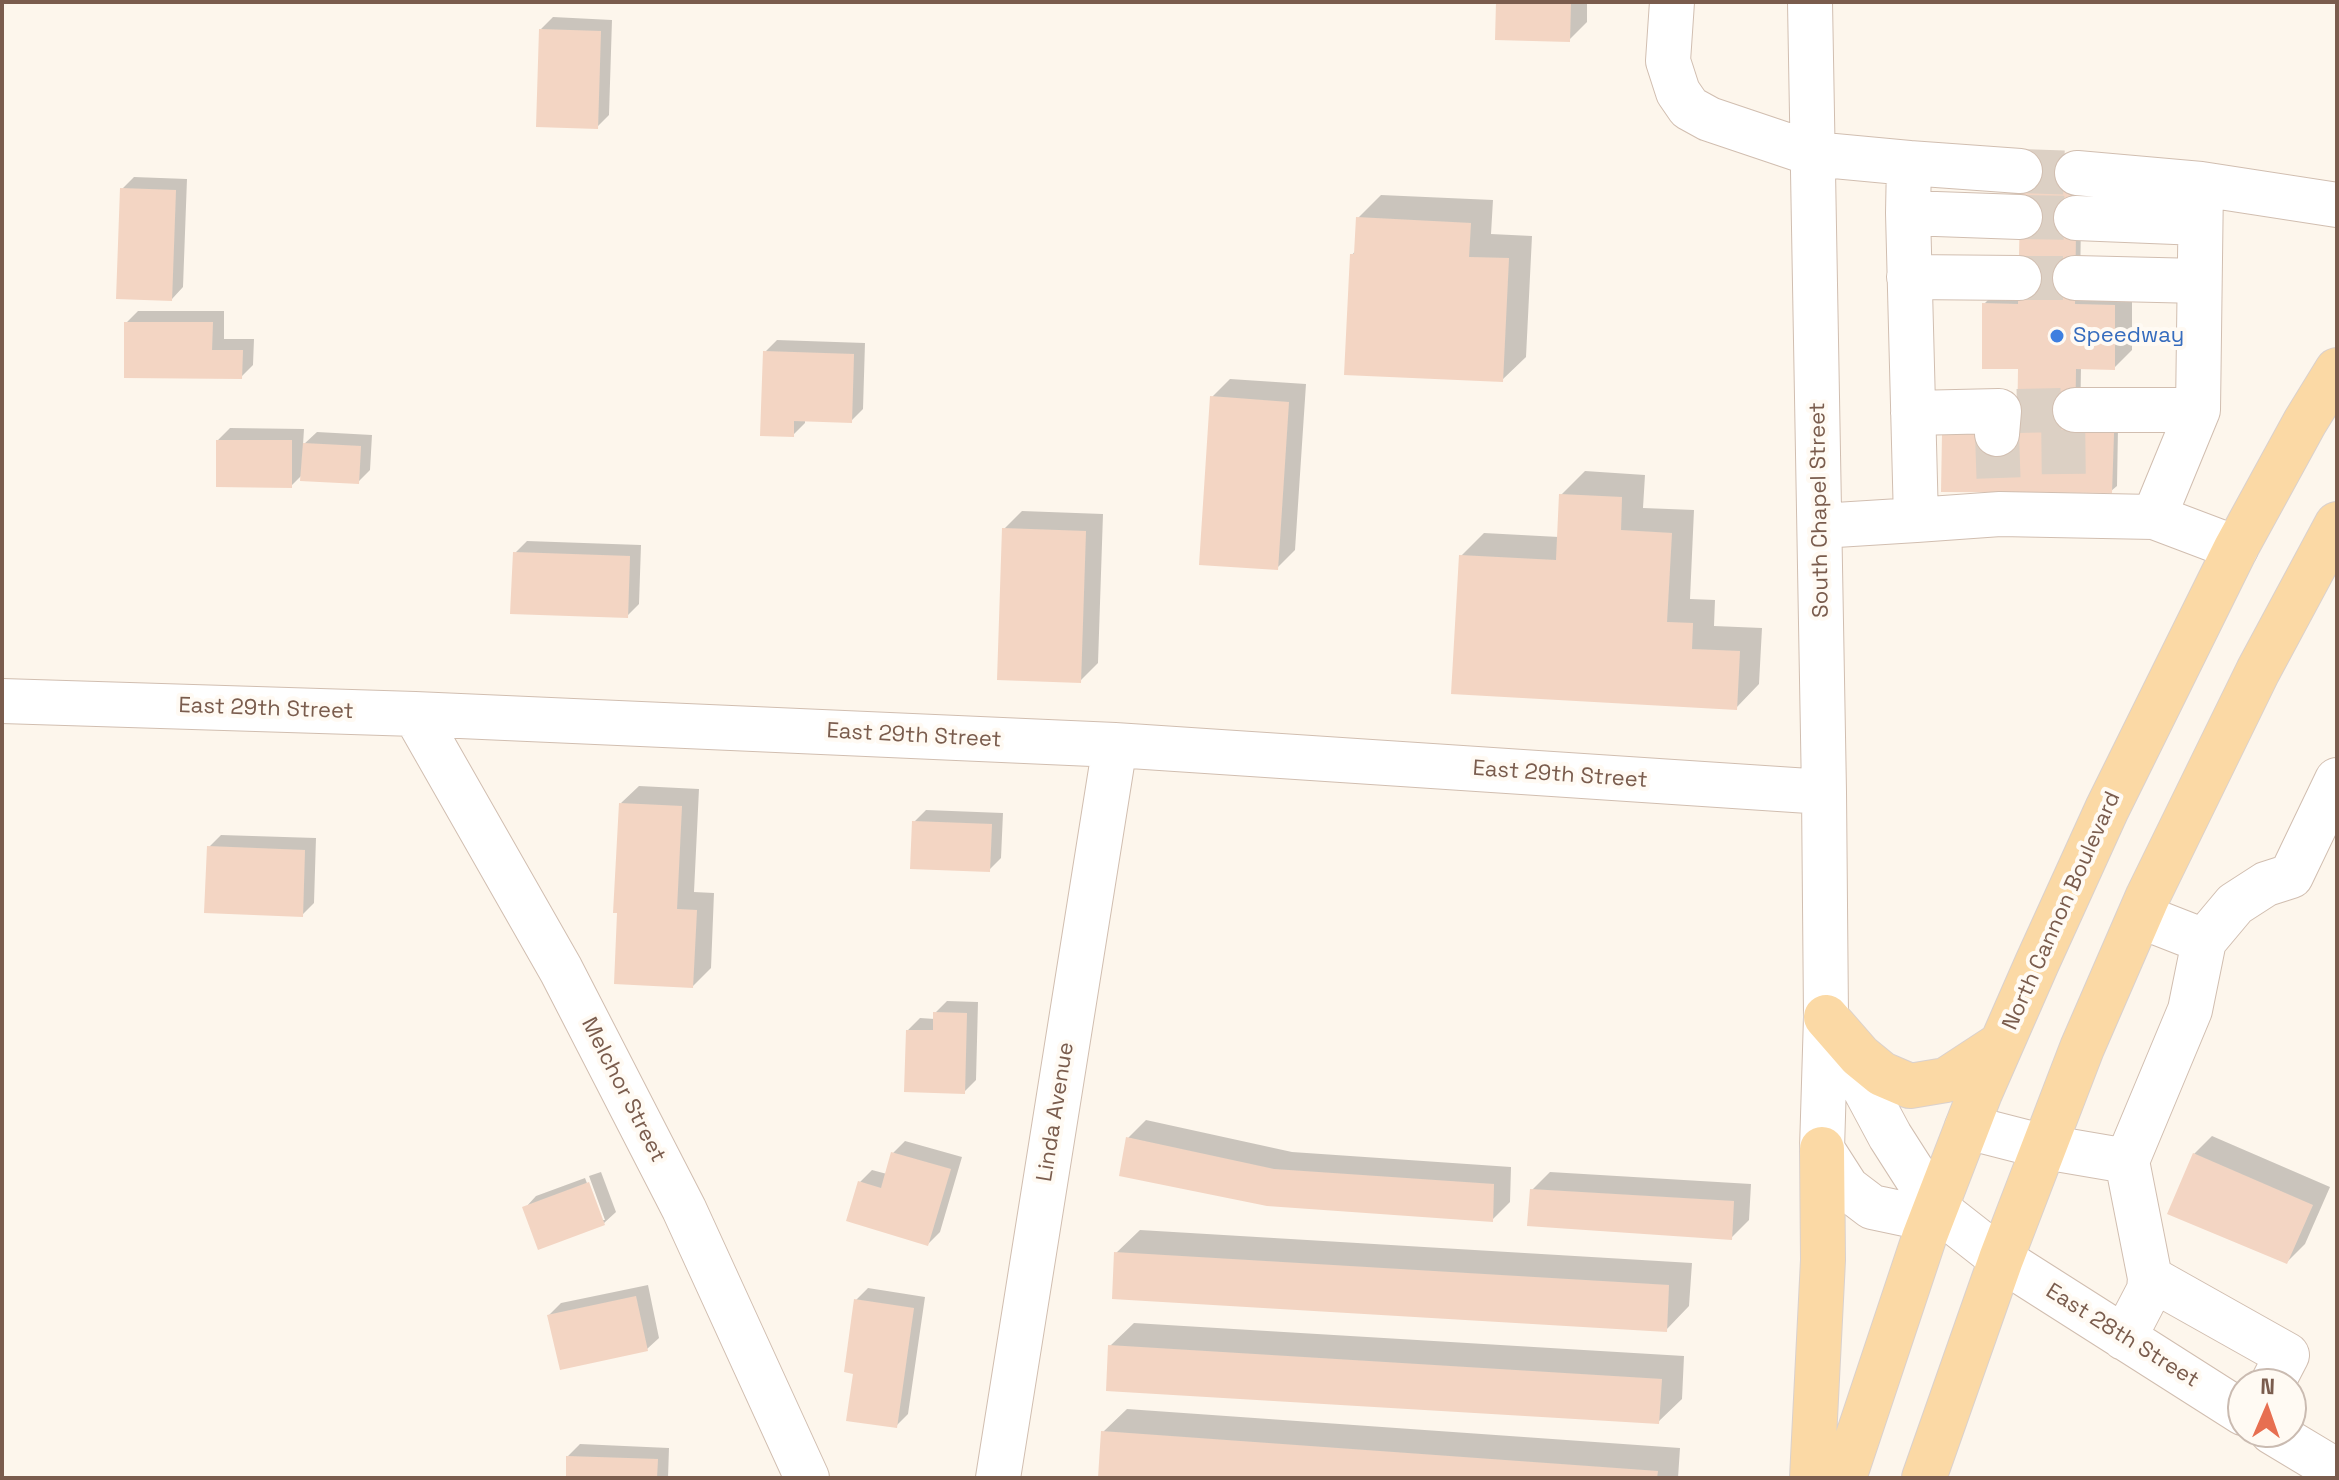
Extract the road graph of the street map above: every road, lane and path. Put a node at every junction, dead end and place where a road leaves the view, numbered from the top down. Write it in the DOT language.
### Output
graph roads {
  1 [pos="1672,2"];
  2 [pos="1810,2"];
  3 [pos="1813,154"];
  4 [pos="1909,163"];
  5 [pos="2020,171"];
  6 [pos="2077,173"];
  7 [pos="2200,203"];
  8 [pos="2337,205"];
  9 [pos="1908,213"];
  10 [pos="2020,217"];
  11 [pos="2076,218"];
  12 [pos="1909,277"];
  13 [pos="2019,278"];
  14 [pos="2075,278"];
  15 [pos="2199,281"];
  16 [pos="2337,370"];
  17 [pos="2075,410"];
  18 [pos="2198,410"];
  19 [pos="1913,413"];
  20 [pos="2004,419"];
  21 [pos="2154,517"];
  22 [pos="1916,520"];
  23 [pos="1820,526"];
  24 [pos="2336,530"];
  25 [pos="2236,548"];
  26 [pos="2,701"];
  27 [pos="415,714"];
  28 [pos="1115,745"];
  29 [pos="2337,780"];
  30 [pos="1824,792"];
  31 [pos="2140,916"];
  32 [pos="2204,941"];
  33 [pos="1826,1017"];
  34 [pos="2001,1044"];
  35 [pos="1967,1127"];
  36 [pos="2045,1147"];
  37 [pos="1822,1149"];
  38 [pos="2127,1161"];
  39 [pos="1936,1208"];
  40 [pos="2001,1259"];
  41 [pos="2150,1278"];
  42 [pos="2124,1338"];
  43 [pos="2280,1368"];
  44 [pos="2227,1403"];
  45 [pos="2299,1448"];
  46 [pos="2337,1471"];
  47 [pos="807,1478"];
  48 [pos="998,1478"];
  49 [pos="1812,1478"];
  50 [pos="1844,1478"];
  51 [pos="1924,1478"];
  1 -- 3 [label="street"];
  2 -- 3 [label="street, South Chapel Street"];
  3 -- 4 [label="street"];
  3 -- 23 [label="street, South Chapel Street"];
  4 -- 5 [label="street"];
  4 -- 9 [label="street"];
  6 -- 7 [label="street"];
  7 -- 8 [label="street"];
  7 -- 11 [label="street"];
  7 -- 15 [label="street"];
  9 -- 10 [label="street"];
  9 -- 12 [label="street"];
  12 -- 13 [label="street"];
  12 -- 19 [label="street"];
  14 -- 15 [label="street"];
  15 -- 18 [label="street"];
  16 -- 25 [label="main road, North Cannon Boulevard"];
  17 -- 18 [label="street"];
  18 -- 21 [label="street"];
  19 -- 20 [label="street"];
  19 -- 22 [label="street"];
  21 -- 22 [label="street"];
  21 -- 25 [label="street"];
  22 -- 23 [label="street"];
  23 -- 30 [label="street, South Chapel Street"];
  24 -- 31 [label="main road"];
  25 -- 34 [label="main road, North Cannon Boulevard"];
  26 -- 27 [label="street, East 29th Street"];
  27 -- 28 [label="street, East 29th Street"];
  27 -- 47 [label="street, Melchor Street"];
  28 -- 30 [label="street, East 29th Street"];
  28 -- 48 [label="street, Linda Avenue"];
  29 -- 32 [label="street"];
  30 -- 33 [label="street, South Chapel Street"];
  31 -- 32 [label="street"];
  31 -- 36 [label="main road"];
  32 -- 38 [label="street"];
  33 -- 34 [label="main road"];
  33 -- 37 [label="street, South Chapel Street"];
  33 -- 39 [label="street, South Chapel Street"];
  34 -- 35 [label="main road, North Cannon Boulevard"];
  35 -- 36 [label="street"];
  35 -- 39 [label="main road, North Cannon Boulevard"];
  36 -- 38 [label="street"];
  36 -- 40 [label="main road"];
  37 -- 39 [label="street"];
  37 -- 49 [label="main road"];
  38 -- 41 [label="street"];
  39 -- 40 [label="street, South Chapel Street"];
  39 -- 50 [label="main road, North Cannon Boulevard"];
  40 -- 42 [label="street, East 28th Street"];
  40 -- 51 [label="main road"];
  41 -- 42 [label="street"];
  41 -- 43 [label="street"];
  42 -- 44 [label="street, East 28th Street"];
  45 -- 46 [label="street"];
}
